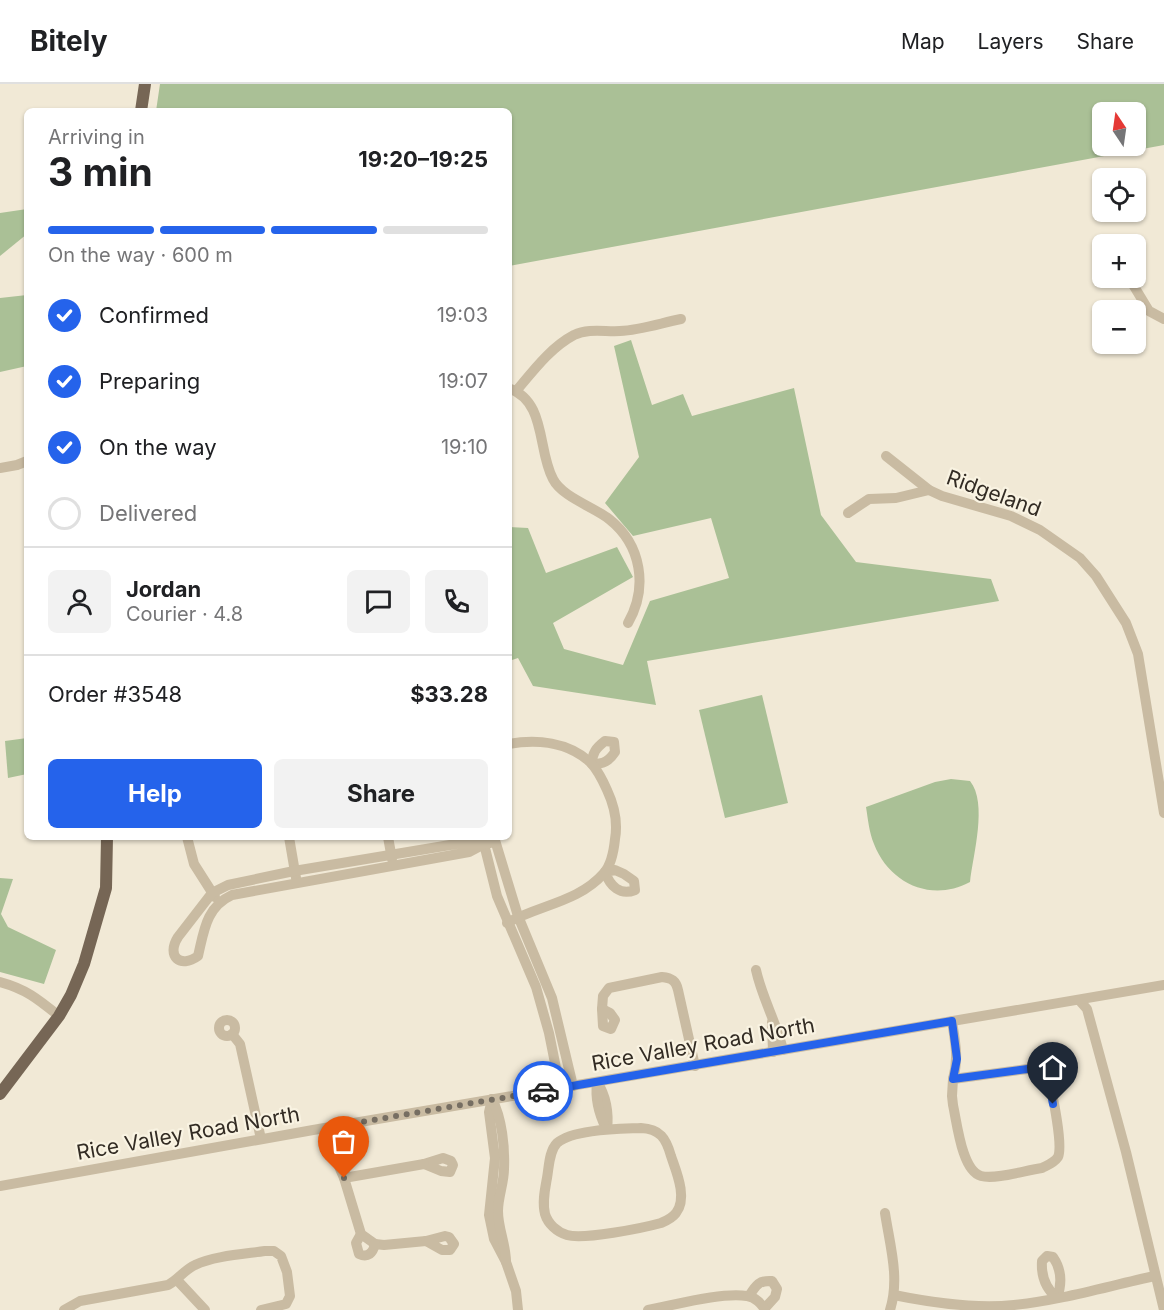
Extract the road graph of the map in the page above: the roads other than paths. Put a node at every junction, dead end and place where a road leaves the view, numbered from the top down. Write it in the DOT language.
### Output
graph roads {
  1 [pos="145,84"];
  2 [pos="141,108"];
  3 [pos="1135,288"];
  4 [pos="681,319"];
  5 [pos="1164,319"];
  6 [pos="512,389"];
  7 [pos="886,456"];
  8 [pos="24,464"];
  9 [pos="0,468"];
  10 [pos="930,490"];
  11 [pos="848,513"];
  12 [pos="628,623"];
  13 [pos="512,743"];
  14 [pos="1152,744"];
  15 [pos="1164,748"];
  16 [pos="1162,782"];
  17 [pos="1164,813"];
  18 [pos="107,840"];
  19 [pos="188,840"];
  20 [pos="289,840"];
  21 [pos="389,840"];
  22 [pos="489,840"];
  23 [pos="392,860"];
  24 [pos="295,877"];
  25 [pos="215,897"];
  26 [pos="518,916"];
  27 [pos="507,923"];
  28 [pos="756,970"];
  29 [pos="0,982"];
  30 [pos="1164,985"];
  31 [pos="1079,1000"];
  32 [pos="602,1009"];
  33 [pos="59,1016"];
  34 [pos="952,1021"];
  35 [pos="232,1034"];
  36 [pos="778,1051"];
  37 [pos="690,1067"];
  38 [pos="953,1079"];
  39 [pos="597,1082"];
  40 [pos="573,1086"];
  41 [pos="560,1088"];
  42 [pos="0,1094"];
  43 [pos="492,1099"];
  44 [pos="332,1127"];
  45 [pos="607,1129"];
  46 [pos="261,1140"];
  47 [pos="424,1164"];
  48 [pos="344,1178"];
  49 [pos="0,1186"];
  50 [pos="885,1213"];
  51 [pos="361,1234"];
  52 [pos="426,1241"];
  53 [pos="375,1244"];
  54 [pos="1155,1276"];
  55 [pos="177,1280"];
  56 [pos="749,1296"];
  57 [pos="894,1296"];
  58 [pos="765,1309"];
  59 [pos="64,1310"];
  60 [pos="205,1310"];
  61 [pos="261,1310"];
  62 [pos="519,1310"];
  63 [pos="648,1310"];
  64 [pos="890,1310"];
  65 [pos="1164,1310"];
  1 -- 2 [label="main road"];
  3 -- 5 [label="street"];
  4 -- 6 [label="street"];
  6 -- 12 [label="street"];
  7 -- 10 [label="street, Ridgeland"];
  8 -- 9 [label="street"];
  10 -- 11 [label="street"];
  10 -- 14 [label="street, Ridgeland"];
  13 -- 26 [label="street"];
  14 -- 15 [label="street"];
  14 -- 16 [label="street, Ridgeland"];
  16 -- 17 [label="street, Ridgeland"];
  18 -- 33 [label="main road"];
  19 -- 25 [label="street"];
  20 -- 24 [label="street"];
  21 -- 23 [label="street"];
  22 -- 23 [label="street"];
  22 -- 26 [label="street"];
  22 -- 27 [label="street"];
  23 -- 24 [label="street"];
  24 -- 25 [label="street"];
  25 -- 25 [label="street"];
  26 -- 27 [label="street"];
  26 -- 40 [label="street"];
  27 -- 41 [label="street"];
  28 -- 36 [label="street"];
  29 -- 33 [label="street"];
  30 -- 31 [label="street, Rice Valley Road North"];
  31 -- 34 [label="street, Rice Valley Road North"];
  31 -- 54 [label="street"];
  32 -- 37 [label="street"];
  33 -- 42 [label="main road"];
  34 -- 36 [label="street, Rice Valley Road North"];
  34 -- 38 [label="street"];
  35 -- 46 [label="street"];
  36 -- 37 [label="street, Rice Valley Road North"];
  37 -- 39 [label="street, Rice Valley Road North"];
  38 -- 38 [label="street"];
  39 -- 40 [label="street, Rice Valley Road North"];
  39 -- 45 [label="street"];
  40 -- 41 [label="street, Rice Valley Road North"];
  41 -- 43 [label="street, Rice Valley Road North"];
  43 -- 44 [label="street, Rice Valley Road North"];
  43 -- 62 [label="street"];
  44 -- 46 [label="street, Rice Valley Road North"];
  44 -- 48 [label="street"];
  45 -- 45 [label="street"];
  46 -- 49 [label="street, Rice Valley Road North"];
  47 -- 48 [label="street"];
  48 -- 51 [label="street"];
  50 -- 57 [label="street"];
  51 -- 53 [label="street"];
  51 -- 53 [label="street"];
  52 -- 53 [label="street"];
  54 -- 57 [label="street"];
  54 -- 65 [label="street"];
  55 -- 59 [label="street"];
  55 -- 60 [label="street"];
  55 -- 61 [label="street"];
  56 -- 58 [label="street"];
  56 -- 58 [label="street"];
  56 -- 63 [label="street"];
  57 -- 64 [label="street"];
}
